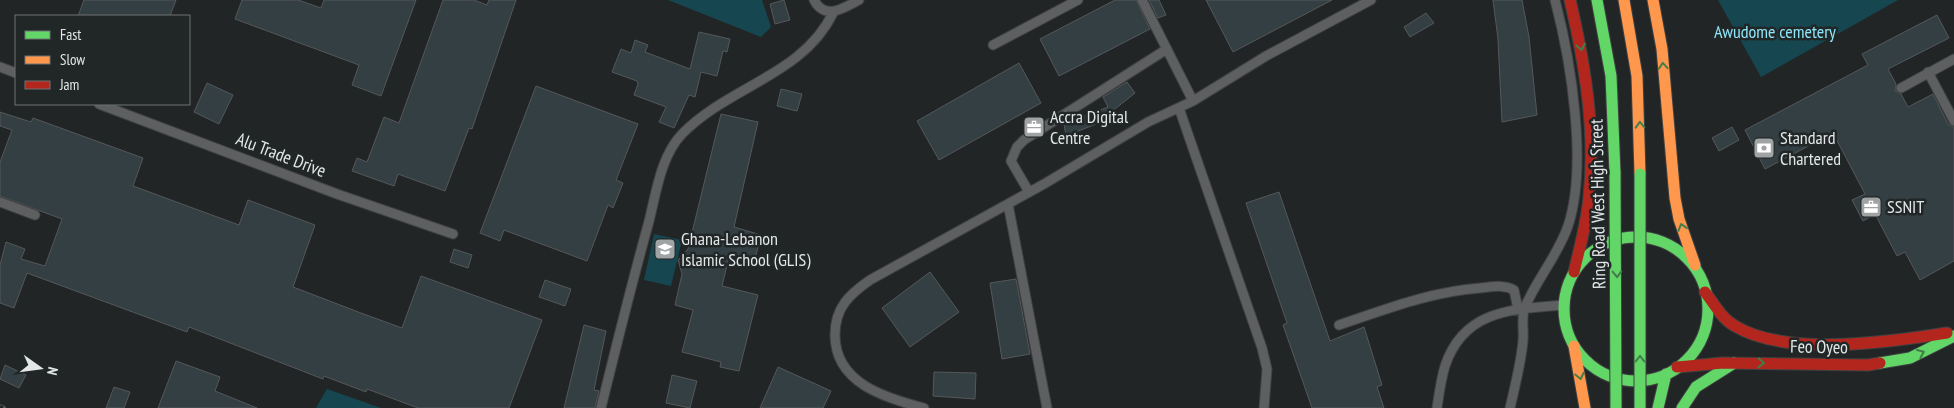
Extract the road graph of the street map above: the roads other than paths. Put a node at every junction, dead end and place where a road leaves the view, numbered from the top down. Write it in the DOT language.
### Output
graph roads {
  1 [pos="814,0"];
  2 [pos="859,0"];
  3 [pos="1078,0"];
  4 [pos="1142,0"];
  5 [pos="1370,0"];
  6 [pos="1555,0"];
  7 [pos="1570,0"];
  8 [pos="1597,0"];
  9 [pos="1624,0"];
  10 [pos="1653,0"];
  11 [pos="833,13"];
  12 [pos="993,45"];
  13 [pos="1167,49"];
  14 [pos="1954,59"];
  15 [pos="0,67"];
  16 [pos="1928,72"];
  17 [pos="15,73"];
  18 [pos="1901,88"];
  19 [pos="1193,101"];
  20 [pos="102,105"];
  21 [pos="1179,108"];
  22 [pos="1954,122"];
  23 [pos="1029,192"];
  24 [pos="0,202"];
  25 [pos="1008,204"];
  26 [pos="35,215"];
  27 [pos="453,234"];
  28 [pos="1574,272"];
  29 [pos="1698,273"];
  30 [pos="1706,292"];
  31 [pos="1564,305"];
  32 [pos="1521,309"];
  33 [pos="1339,325"];
  34 [pos="1954,332"];
  35 [pos="1954,336"];
  36 [pos="1573,344"];
  37 [pos="1734,363"];
  38 [pos="1677,367"];
  39 [pos="1666,374"];
  40 [pos="1703,382"];
  41 [pos="1700,400"];
  42 [pos="1682,406"];
  43 [pos="601,408"];
  44 [pos="924,408"];
  45 [pos="1047,408"];
  46 [pos="1264,408"];
  47 [pos="1437,408"];
  48 [pos="1510,408"];
  49 [pos="1585,408"];
  50 [pos="1616,408"];
  51 [pos="1640,408"];
  52 [pos="1658,408"];
  1 -- 11 [label="lane"];
  2 -- 11 [label="lane"];
  3 -- 12 [label="lane"];
  4 -- 13 [label="lane"];
  5 -- 19 [label="lane"];
  6 -- 32 [label="lane"];
  7 -- 28 [label="main road, Ring Road West High Street, one-way"];
  8 -- 50 [label="main road, Ring Road West High Street, one-way, bridge"];
  51 -- 9 [label="main road, one-way, bridge"];
  29 -- 10 [label="main road, one-way"];
  11 -- 43 [label="lane"];
  13 -- 19 [label="lane"];
  13 -- 23 [label="lane"];
  14 -- 16 [label="lane"];
  15 -- 17 [label="lane"];
  16 -- 18 [label="lane"];
  16 -- 22 [label="lane"];
  19 -- 21 [label="lane"];
  20 -- 27 [label="lane, Alu Trade Drive"];
  21 -- 23 [label="lane"];
  21 -- 46 [label="lane"];
  23 -- 25 [label="lane"];
  24 -- 26 [label="lane"];
  25 -- 44 [label="lane"];
  25 -- 45 [label="lane"];
  28 -- 29 [label="main road"];
  28 -- 31 [label="main road"];
  29 -- 30 [label="main road"];
  30 -- 34 [label="main road, Feo Oyeo"];
  30 -- 38 [label="main road"];
  31 -- 32 [label="lane"];
  31 -- 36 [label="main road"];
  32 -- 33 [label="lane"];
  32 -- 47 [label="lane"];
  32 -- 48 [label="lane"];
  37 -- 35 [label="main road, Feo Oyeo, one-way"];
  36 -- 39 [label="main road"];
  36 -- 49 [label="main road, one-way"];
  37 -- 38 [label="main road, Feo Oyeo"];
  37 -- 40 [label="main road"];
  38 -- 39 [label="main road"];
  39 -- 52 [label="main road"];
  40 -- 41 [label="lane"];
  40 -- 42 [label="main road"];
}
